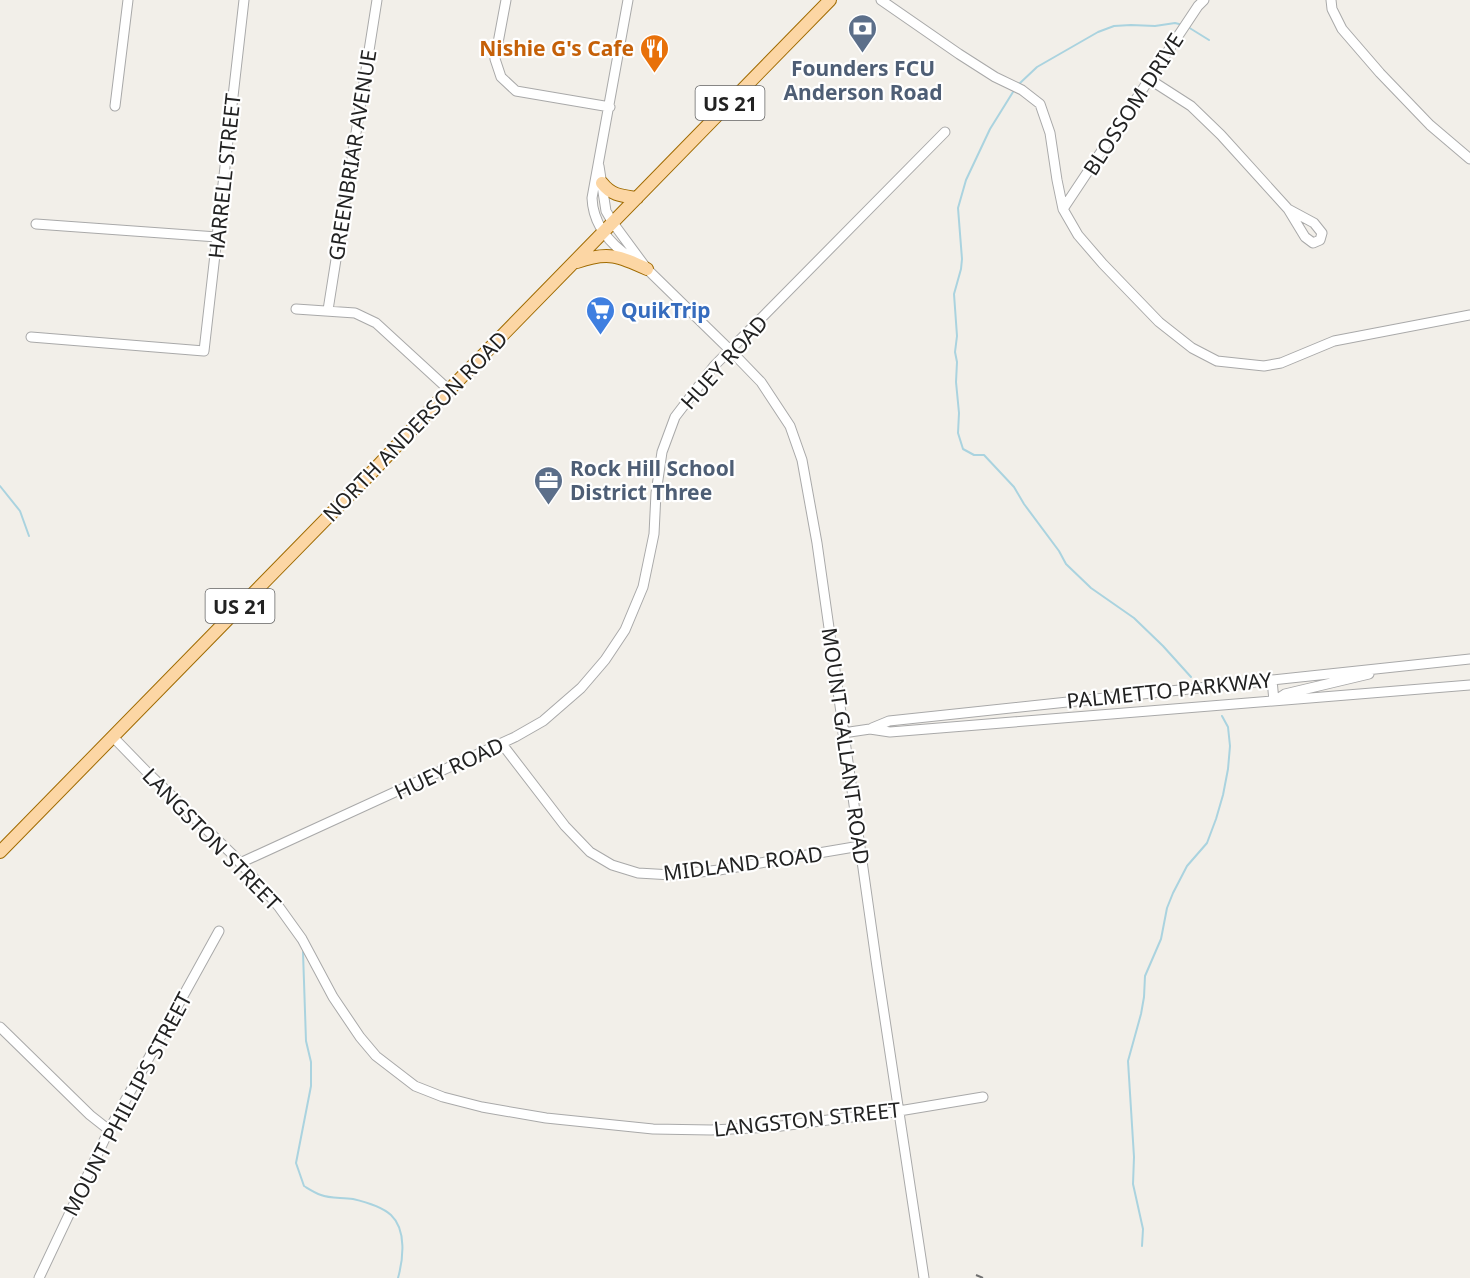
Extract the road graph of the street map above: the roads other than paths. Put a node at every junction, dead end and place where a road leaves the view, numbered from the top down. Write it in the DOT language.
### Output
graph roads {
  1 [pos="128,0"];
  2 [pos="244,0"];
  3 [pos="377,0"];
  4 [pos="506,0"];
  5 [pos="628,0"];
  6 [pos="830,0"];
  7 [pos="881,0"];
  8 [pos="1204,0"];
  9 [pos="1331,0"];
  10 [pos="1149,80"];
  11 [pos="115,106"];
  12 [pos="610,106"];
  13 [pos="945,132"];
  14 [pos="1470,159"];
  15 [pos="599,166"];
  16 [pos="602,183"];
  17 [pos="638,198"];
  18 [pos="1064,209"];
  19 [pos="1288,209"];
  20 [pos="613,223"];
  21 [pos="36,224"];
  22 [pos="603,232"];
  23 [pos="217,237"];
  24 [pos="573,263"];
  25 [pos="647,269"];
  26 [pos="296,309"];
  27 [pos="328,310"];
  28 [pos="1470,315"];
  29 [pos="31,337"];
  30 [pos="731,351"];
  31 [pos="449,390"];
  32 [pos="1470,659"];
  33 [pos="1383,668"];
  34 [pos="1272,680"];
  35 [pos="1470,685"];
  36 [pos="1274,701"];
  37 [pos="870,729"];
  38 [pos="843,733"];
  39 [pos="113,737"];
  40 [pos="502,744"];
  41 [pos="860,846"];
  42 [pos="0,852"];
  43 [pos="240,863"];
  44 [pos="219,931"];
  45 [pos="0,1027"];
  46 [pos="983,1097"];
  47 [pos="899,1111"];
  48 [pos="109,1130"];
  49 [pos="39,1278"];
  50 [pos="924,1278"];
  1 -- 11 [label="street"];
  2 -- 23 [label="street, HARRELL STREET"];
  3 -- 27 [label="street, GREENBRIAR AVENUE"];
  4 -- 12 [label="street"];
  5 -- 12 [label="street, MOUNT GALLANT ROAD"];
  6 -- 17 [label="main road, NORTH ANDERSON ROAD / US 21"];
  7 -- 18 [label="street"];
  8 -- 10 [label="street, BLOSSOM DRIVE"];
  9 -- 14 [label="street"];
  10 -- 18 [label="street, BLOSSOM DRIVE"];
  10 -- 19 [label="street"];
  12 -- 15 [label="street, MOUNT GALLANT ROAD"];
  13 -- 30 [label="street, HUEY ROAD"];
  15 -- 16 [label="street, MOUNT GALLANT ROAD"];
  15 -- 22 [label="street, MOUNT GALLANT ROAD"];
  16 -- 17 [label="main road"];
  16 -- 20 [label="street, MOUNT GALLANT ROAD"];
  17 -- 20 [label="main road, NORTH ANDERSON ROAD / US 21"];
  18 -- 28 [label="street"];
  20 -- 22 [label="main road, NORTH ANDERSON ROAD / US 21"];
  20 -- 25 [label="street, MOUNT GALLANT ROAD"];
  21 -- 23 [label="street"];
  22 -- 24 [label="main road, NORTH ANDERSON ROAD / US 21"];
  22 -- 25 [label="street, MOUNT GALLANT ROAD"];
  23 -- 29 [label="street, HARRELL STREET"];
  24 -- 25 [label="main road"];
  24 -- 31 [label="main road, NORTH ANDERSON ROAD / US 21"];
  25 -- 30 [label="street, MOUNT GALLANT ROAD"];
  26 -- 27 [label="street"];
  27 -- 31 [label="street"];
  30 -- 38 [label="street, MOUNT GALLANT ROAD"];
  30 -- 40 [label="street, HUEY ROAD"];
  31 -- 39 [label="main road, NORTH ANDERSON ROAD / US 21"];
  32 -- 33 [label="street, PALMETTO PARKWAY"];
  33 -- 34 [label="street, PALMETTO PARKWAY"];
  33 -- 36 [label="street"];
  34 -- 36 [label="street"];
  34 -- 37 [label="street, PALMETTO PARKWAY"];
  35 -- 36 [label="street, PALMETTO PARKWAY"];
  36 -- 37 [label="street, PALMETTO PARKWAY"];
  37 -- 38 [label="street, PALMETTO PARKWAY"];
  38 -- 41 [label="street, MOUNT GALLANT ROAD"];
  39 -- 42 [label="main road, NORTH ANDERSON ROAD / US 21"];
  39 -- 43 [label="street, LANGSTON STREET"];
  40 -- 41 [label="street, MIDLAND ROAD"];
  40 -- 43 [label="street, HUEY ROAD"];
  41 -- 47 [label="street, MOUNT GALLANT ROAD"];
  43 -- 47 [label="street, LANGSTON STREET"];
  44 -- 48 [label="street, MOUNT PHILLIPS STREET"];
  45 -- 48 [label="street"];
  46 -- 47 [label="street, LANGSTON STREET"];
  47 -- 50 [label="street, MOUNT GALLANT ROAD"];
  48 -- 49 [label="street, MOUNT PHILLIPS STREET"];
}
